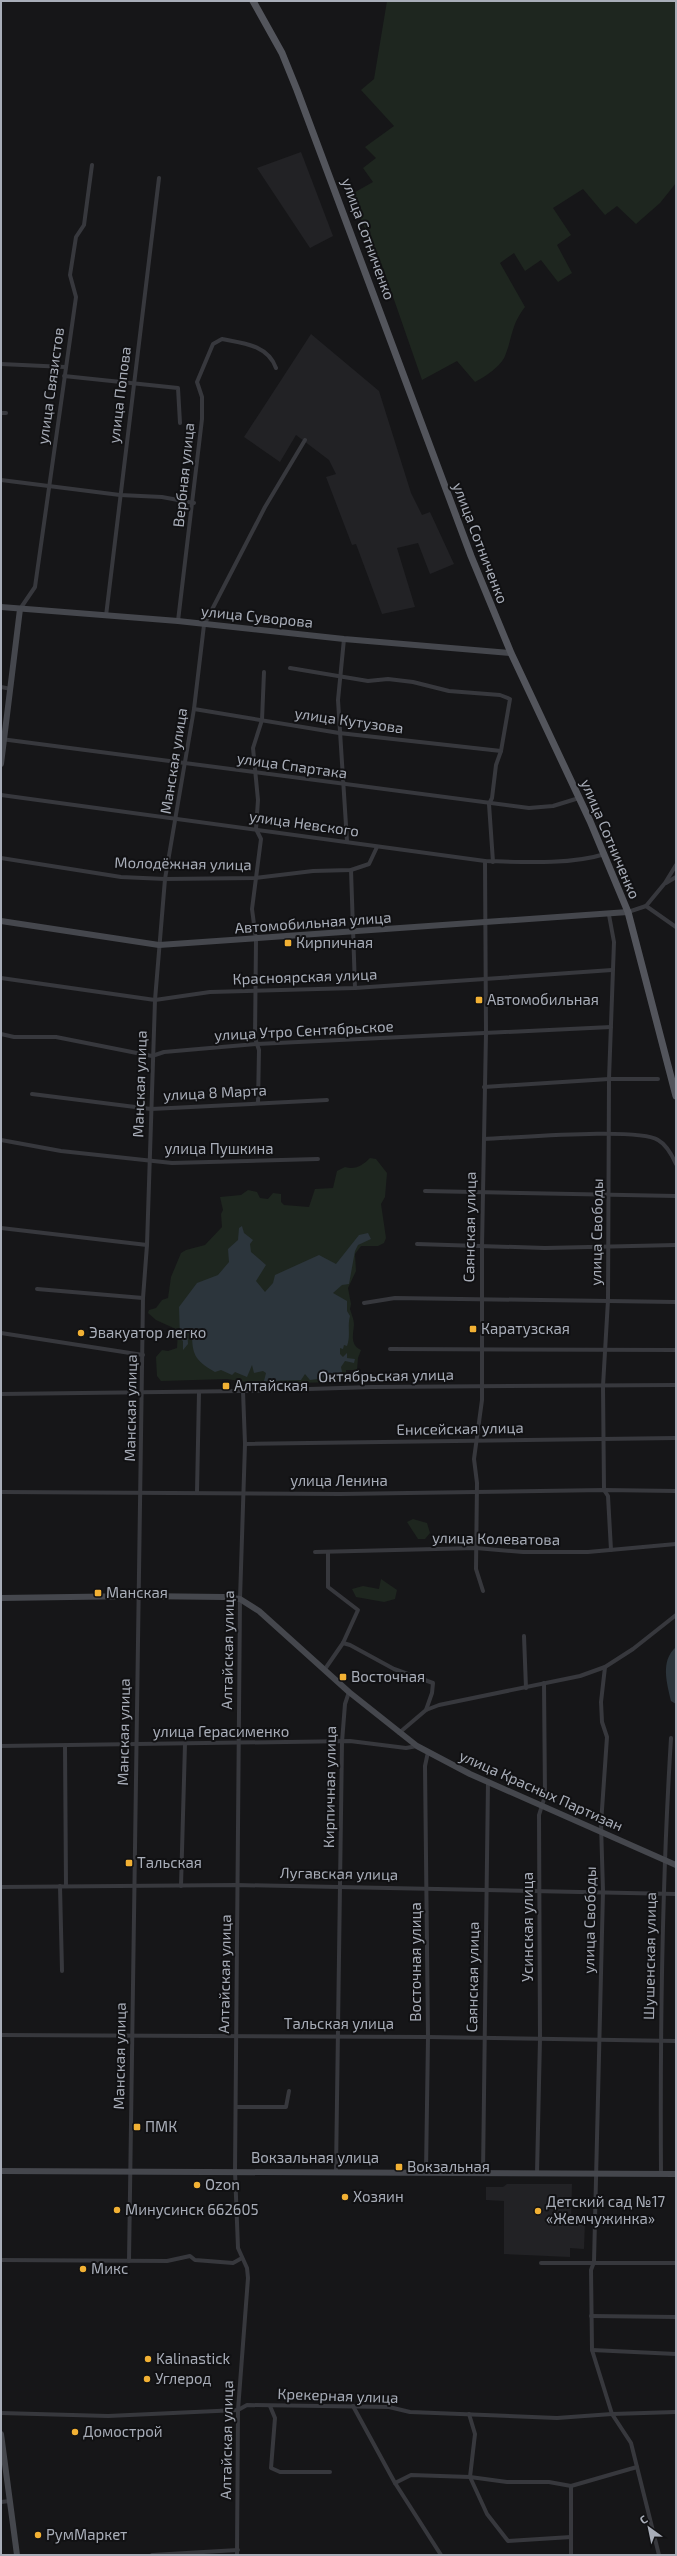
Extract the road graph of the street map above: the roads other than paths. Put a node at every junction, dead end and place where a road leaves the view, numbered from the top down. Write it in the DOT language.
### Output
graph roads {
  1 [pos="253,1"];
  2 [pos="92,164"];
  3 [pos="159,178"];
  4 [pos="1,364"];
  5 [pos="65,367"];
  6 [pos="276,368"];
  7 [pos="64,376"];
  8 [pos="133,383"];
  9 [pos="180,423"];
  10 [pos="305,440"];
  11 [pos="1,480"];
  12 [pos="50,486"];
  13 [pos="120,495"];
  14 [pos="194,503"];
  15 [pos="1,607"];
  16 [pos="20,609"];
  17 [pos="106,616"];
  18 [pos="178,621"];
  19 [pos="204,625"];
  20 [pos="344,639"];
  21 [pos="511,653"];
  22 [pos="290,668"];
  23 [pos="264,672"];
  24 [pos="341,677"];
  25 [pos="1,687"];
  26 [pos="11,689"];
  27 [pos="194,709"];
  28 [pos="262,720"];
  29 [pos="339,733"];
  30 [pos="2,739"];
  31 [pos="501,751"];
  32 [pos="184,762"];
  33 [pos="1,764"];
  34 [pos="255,773"];
  35 [pos="344,785"];
  36 [pos="1,795"];
  37 [pos="579,798"];
  38 [pos="489,804"];
  39 [pos="177,819"];
  40 [pos="256,829"];
  41 [pos="347,841"];
  42 [pos="377,847"];
  43 [pos="605,854"];
  44 [pos="1,858"];
  45 [pos="485,862"];
  46 [pos="492,862"];
  47 [pos="676,864"];
  48 [pos="351,870"];
  49 [pos="676,877"];
  50 [pos="255,878"];
  51 [pos="165,879"];
  52 [pos="665,883"];
  53 [pos="646,906"];
  54 [pos="628,912"];
  55 [pos="609,915"];
  56 [pos="1,921"];
  57 [pos="485,924"];
  58 [pos="676,927"];
  59 [pos="355,933"];
  60 [pos="256,940"];
  61 [pos="159,945"];
  62 [pos="612,970"];
  63 [pos="1,978"];
  64 [pos="485,978"];
  65 [pos="355,988"];
  66 [pos="255,992"];
  67 [pos="155,1000"];
  68 [pos="611,1027"];
  69 [pos="486,1033"];
  70 [pos="1,1034"];
  71 [pos="257,1044"];
  72 [pos="152,1056"];
  73 [pos="609,1079"];
  74 [pos="658,1079"];
  75 [pos="484,1087"];
  76 [pos="32,1094"];
  77 [pos="676,1096"];
  78 [pos="327,1100"];
  79 [pos="258,1103"];
  80 [pos="151,1109"];
  81 [pos="610,1133"];
  82 [pos="484,1139"];
  83 [pos="1,1140"];
  84 [pos="318,1159"];
  85 [pos="150,1160"];
  86 [pos="676,1164"];
  87 [pos="425,1191"];
  88 [pos="482,1193"];
  89 [pos="609,1193"];
  90 [pos="676,1196"];
  91 [pos="1,1228"];
  92 [pos="417,1244"];
  93 [pos="147,1245"];
  94 [pos="676,1245"];
  95 [pos="482,1246"];
  96 [pos="609,1246"];
  97 [pos="37,1289"];
  98 [pos="143,1298"];
  99 [pos="481,1300"];
  100 [pos="608,1300"];
  101 [pos="676,1302"];
  102 [pos="364,1303"];
  103 [pos="1,1333"];
  104 [pos="390,1349"];
  105 [pos="482,1350"];
  106 [pos="676,1350"];
  107 [pos="605,1351"];
  108 [pos="143,1355"];
  109 [pos="676,1385"];
  110 [pos="603,1386"];
  111 [pos="481,1388"];
  112 [pos="199,1392"];
  113 [pos="243,1392"];
  114 [pos="142,1393"];
  115 [pos="1,1394"];
  116 [pos="676,1438"];
  117 [pos="604,1439"];
  118 [pos="475,1440"];
  119 [pos="245,1444"];
  120 [pos="604,1490"];
  121 [pos="475,1491"];
  122 [pos="676,1491"];
  123 [pos="1,1492"];
  124 [pos="197,1492"];
  125 [pos="242,1492"];
  126 [pos="142,1493"];
  127 [pos="676,1544"];
  128 [pos="476,1548"];
  129 [pos="611,1550"];
  130 [pos="315,1552"];
  131 [pos="328,1552"];
  132 [pos="483,1591"];
  133 [pos="139,1596"];
  134 [pos="1,1598"];
  135 [pos="240,1599"];
  136 [pos="676,1615"];
  137 [pos="524,1636"];
  138 [pos="343,1643"];
  139 [pos="604,1667"];
  140 [pos="324,1669"];
  141 [pos="544,1683"];
  142 [pos="526,1688"];
  143 [pos="349,1692"];
  144 [pos="426,1710"];
  145 [pos="399,1733"];
  146 [pos="671,1738"];
  147 [pos="342,1742"];
  148 [pos="136,1744"];
  149 [pos="185,1744"];
  150 [pos="239,1744"];
  151 [pos="1,1746"];
  152 [pos="65,1746"];
  153 [pos="417,1746"];
  154 [pos="428,1752"];
  155 [pos="488,1781"];
  156 [pos="542,1805"];
  157 [pos="602,1833"];
  158 [pos="664,1860"];
  159 [pos="676,1865"];
  160 [pos="236,1885"];
  161 [pos="60,1886"];
  162 [pos="66,1886"];
  163 [pos="134,1886"];
  164 [pos="181,1886"];
  165 [pos="340,1886"];
  166 [pos="1,1887"];
  167 [pos="428,1888"];
  168 [pos="486,1889"];
  169 [pos="541,1890"];
  170 [pos="604,1891"];
  171 [pos="664,1893"];
  172 [pos="676,1894"];
  173 [pos="62,1971"];
  174 [pos="132,2034"];
  175 [pos="1,2035"];
  176 [pos="236,2035"];
  177 [pos="338,2037"];
  178 [pos="428,2037"];
  179 [pos="483,2038"];
  180 [pos="540,2038"];
  181 [pos="600,2040"];
  182 [pos="660,2041"];
  183 [pos="676,2041"];
  184 [pos="289,2091"];
  185 [pos="236,2107"];
  186 [pos="1,2171"];
  187 [pos="130,2171"];
  188 [pos="235,2171"];
  189 [pos="336,2172"];
  190 [pos="426,2172"];
  191 [pos="537,2172"];
  192 [pos="483,2173"];
  193 [pos="597,2174"];
  194 [pos="661,2174"];
  195 [pos="676,2174"];
  196 [pos="242,2258"];
  197 [pos="1,2260"];
  198 [pos="129,2261"];
  199 [pos="594,2262"];
  200 [pos="542,2263"];
  201 [pos="676,2263"];
  202 [pos="591,2316"];
  203 [pos="676,2317"];
  204 [pos="592,2350"];
  205 [pos="676,2354"];
  206 [pos="270,2406"];
  207 [pos="352,2406"];
  208 [pos="238,2410"];
  209 [pos="676,2412"];
  210 [pos="1,2413"];
  211 [pos="469,2414"];
  212 [pos="612,2414"];
  213 [pos="1,2434"];
  214 [pos="637,2467"];
  215 [pos="330,2472"];
  216 [pos="470,2477"];
  217 [pos="395,2483"];
  218 [pos="571,2486"];
  219 [pos="10,2501"];
  220 [pos="1,2502"];
  221 [pos="571,2537"];
  222 [pos="238,2550"];
  223 [pos="17,2555"];
  224 [pos="152,2555"];
  225 [pos="237,2555"];
  226 [pos="441,2555"];
  227 [pos="571,2555"];
  228 [pos="659,2555"];
  1 -- 21 [label="main road, улица Сотниченко"];
  2 -- 5 [label="street, улица Связистов"];
  3 -- 8 [label="street, улица Попова"];
  4 -- 5 [label="street"];
  5 -- 7 [label="street, улица Связистов"];
  6 -- 14 [label="street, Вербная улица"];
  7 -- 8 [label="street"];
  7 -- 12 [label="street, улица Связистов"];
  8 -- 9 [label="street"];
  8 -- 13 [label="street, улица Попова"];
  10 -- 19 [label="street, Манская улица"];
  11 -- 12 [label="street"];
  12 -- 13 [label="street"];
  12 -- 16 [label="street, улица Связистов"];
  13 -- 14 [label="street"];
  13 -- 17 [label="street, улица Попова"];
  14 -- 18 [label="street, Вербная улица"];
  15 -- 16 [label="street, улица Суворова"];
  16 -- 17 [label="street, улица Суворова"];
  16 -- 26 [label="street"];
  17 -- 18 [label="street, улица Суворова"];
  18 -- 19 [label="street, улица Суворова"];
  19 -- 20 [label="street, улица Суворова"];
  19 -- 27 [label="street, Манская улица"];
  20 -- 21 [label="street, улица Суворова"];
  20 -- 24 [label="street"];
  21 -- 37 [label="main road, улица Сотниченко"];
  22 -- 24 [label="street"];
  23 -- 28 [label="street"];
  24 -- 29 [label="street"];
  24 -- 31 [label="street"];
  25 -- 26 [label="street"];
  26 -- 30 [label="street"];
  27 -- 28 [label="street, улица Кутузова"];
  27 -- 32 [label="street, Манская улица"];
  28 -- 29 [label="street, улица Кутузова"];
  28 -- 34 [label="street"];
  29 -- 31 [label="street, улица Кутузова"];
  29 -- 35 [label="street"];
  30 -- 32 [label="street, улица Спартака"];
  30 -- 33 [label="street"];
  31 -- 38 [label="street"];
  32 -- 34 [label="street, улица Спартака"];
  32 -- 39 [label="street, Манская улица"];
  34 -- 35 [label="street, улица Спартака"];
  34 -- 40 [label="street"];
  35 -- 38 [label="street, улица Спартака"];
  35 -- 41 [label="street"];
  36 -- 39 [label="street, улица Невского"];
  37 -- 38 [label="street, улица Спартака"];
  37 -- 43 [label="main road, улица Сотниченко"];
  38 -- 46 [label="street"];
  39 -- 40 [label="street, улица Невского"];
  39 -- 51 [label="street, Манская улица"];
  40 -- 41 [label="street, улица Невского"];
  40 -- 50 [label="street"];
  41 -- 42 [label="street, улица Невского"];
  42 -- 45 [label="street, улица Невского"];
  42 -- 48 [label="street, Молодёжная улица"];
  43 -- 46 [label="street, улица Невского"];
  43 -- 54 [label="main road, улица Сотниченко"];
  44 -- 51 [label="street, Молодёжная улица"];
  45 -- 46 [label="street, улица Невского"];
  45 -- 57 [label="street, Саянская улица"];
  47 -- 52 [label="street"];
  48 -- 50 [label="street, Молодёжная улица"];
  48 -- 59 [label="street"];
  49 -- 52 [label="street"];
  50 -- 51 [label="street, Молодёжная улица"];
  50 -- 60 [label="street"];
  51 -- 61 [label="street, Манская улица"];
  52 -- 53 [label="street"];
  53 -- 54 [label="street"];
  53 -- 58 [label="street"];
  54 -- 55 [label="street, Автомобильная улица"];
  54 -- 77 [label="main road, улица Сотниченко"];
  55 -- 57 [label="street, Автомобильная улица"];
  55 -- 62 [label="street, улица Свободы"];
  56 -- 61 [label="street, Автомобильная улица"];
  57 -- 59 [label="street, Автомобильная улица"];
  57 -- 64 [label="street, Саянская улица"];
  59 -- 60 [label="street, Автомобильная улица"];
  59 -- 65 [label="street"];
  60 -- 61 [label="street, Автомобильная улица"];
  60 -- 66 [label="street"];
  61 -- 67 [label="street, Манская улица"];
  62 -- 64 [label="street, Красноярская улица"];
  62 -- 68 [label="street, улица Свободы"];
  63 -- 67 [label="street, Красноярская улица"];
  64 -- 65 [label="street, Красноярская улица"];
  64 -- 69 [label="street, Саянская улица"];
  65 -- 66 [label="street, Красноярская улица"];
  66 -- 67 [label="street, Красноярская улица"];
  66 -- 71 [label="street"];
  67 -- 72 [label="street, Манская улица"];
  68 -- 69 [label="street, улица Утро Сентябрьское"];
  68 -- 73 [label="street, улица Свободы"];
  69 -- 71 [label="street, улица Утро Сентябрьское"];
  69 -- 75 [label="street, Саянская улица"];
  70 -- 72 [label="street, улица Утро Сентябрьское"];
  71 -- 72 [label="street, улица Утро Сентябрьское"];
  71 -- 79 [label="street"];
  72 -- 80 [label="street, Манская улица"];
  73 -- 74 [label="street"];
  73 -- 75 [label="street"];
  73 -- 81 [label="street, улица Свободы"];
  75 -- 82 [label="street, Саянская улица"];
  76 -- 80 [label="street, улица 8 Марта"];
  78 -- 79 [label="street, улица 8 Марта"];
  79 -- 80 [label="street, улица 8 Марта"];
  80 -- 85 [label="street, Манская улица"];
  81 -- 82 [label="street"];
  81 -- 86 [label="street"];
  81 -- 89 [label="street, улица Свободы"];
  82 -- 88 [label="street, Саянская улица"];
  83 -- 85 [label="street, улица Пушкина"];
  84 -- 85 [label="street, улица Пушкина"];
  85 -- 93 [label="street, Манская улица"];
  87 -- 88 [label="street"];
  88 -- 89 [label="street"];
  88 -- 95 [label="street, Саянская улица"];
  89 -- 90 [label="street"];
  89 -- 96 [label="street, улица Свободы"];
  91 -- 93 [label="street"];
  92 -- 95 [label="street"];
  93 -- 98 [label="street, Манская улица"];
  94 -- 96 [label="street"];
  95 -- 96 [label="street"];
  95 -- 99 [label="street, Саянская улица"];
  96 -- 100 [label="street, улица Свободы"];
  97 -- 98 [label="street"];
  98 -- 108 [label="street, Манская улица"];
  99 -- 100 [label="street"];
  99 -- 102 [label="street"];
  99 -- 105 [label="street, Саянская улица"];
  100 -- 101 [label="street"];
  100 -- 107 [label="street, улица Свободы"];
  103 -- 108 [label="street"];
  104 -- 105 [label="street"];
  105 -- 107 [label="street"];
  105 -- 111 [label="street, Саянская улица"];
  106 -- 107 [label="street"];
  107 -- 110 [label="street, улица Свободы"];
  108 -- 114 [label="street, Манская улица"];
  109 -- 110 [label="street, Октябрьская улица"];
  110 -- 111 [label="street, Октябрьская улица"];
  110 -- 117 [label="street, улица Свободы"];
  111 -- 113 [label="street, Октябрьская улица"];
  111 -- 118 [label="street, Саянская улица"];
  112 -- 113 [label="street, Октябрьская улица"];
  112 -- 114 [label="street, Октябрьская улица"];
  112 -- 124 [label="street"];
  113 -- 119 [label="street, Алтайская улица"];
  114 -- 115 [label="street, Октябрьская улица"];
  114 -- 126 [label="street, Манская улица"];
  116 -- 117 [label="street, Енисейская улица"];
  117 -- 118 [label="street, Енисейская улица"];
  117 -- 120 [label="street, улица Свободы"];
  118 -- 119 [label="street, Енисейская улица"];
  118 -- 121 [label="street, Саянская улица"];
  119 -- 125 [label="street, Алтайская улица"];
  120 -- 121 [label="street, улица Ленина"];
  120 -- 122 [label="street, улица Ленина"];
  120 -- 129 [label="street, улица Свободы"];
  121 -- 125 [label="street, улица Ленина"];
  121 -- 128 [label="street, Саянская улица"];
  123 -- 126 [label="street, улица Ленина"];
  124 -- 125 [label="street, улица Ленина"];
  124 -- 126 [label="street, улица Ленина"];
  125 -- 135 [label="street, Алтайская улица"];
  126 -- 133 [label="street, Манская улица"];
  127 -- 129 [label="street, улица Колеватова"];
  128 -- 129 [label="street, улица Колеватова"];
  128 -- 131 [label="street, улица Колеватова"];
  128 -- 132 [label="street, Саянская улица"];
  130 -- 131 [label="street, улица Колеватова"];
  131 -- 138 [label="street"];
  133 -- 134 [label="street, улица Красных Партизан"];
  133 -- 135 [label="street, улица Красных Партизан"];
  133 -- 148 [label="street, Манская улица"];
  135 -- 140 [label="street, улица Красных Партизан"];
  135 -- 150 [label="street, Алтайская улица"];
  136 -- 139 [label="street"];
  137 -- 142 [label="street"];
  138 -- 140 [label="street"];
  138 -- 144 [label="street"];
  139 -- 141 [label="street"];
  139 -- 157 [label="street, улица Свободы"];
  140 -- 143 [label="street, улица Красных Партизан"];
  141 -- 142 [label="street"];
  141 -- 156 [label="street, Усинская улица"];
  142 -- 144 [label="street"];
  143 -- 145 [label="street, улица Красных Партизан"];
  143 -- 147 [label="street, Кирпичная улица"];
  144 -- 145 [label="street"];
  145 -- 153 [label="street, улица Красных Партизан"];
  146 -- 158 [label="street, Шушенская улица"];
  147 -- 150 [label="street, улица Герасименко"];
  147 -- 153 [label="street, улица Герасименко"];
  147 -- 165 [label="street, Кирпичная улица"];
  148 -- 149 [label="street, улица Герасименко"];
  148 -- 152 [label="street, улица Герасименко"];
  148 -- 163 [label="street, Манская улица"];
  149 -- 150 [label="street, улица Герасименко"];
  149 -- 164 [label="street"];
  150 -- 160 [label="street, Алтайская улица"];
  151 -- 152 [label="street, улица Герасименко"];
  152 -- 162 [label="street"];
  153 -- 154 [label="street, улица Красных Партизан"];
  154 -- 155 [label="street, улица Красных Партизан"];
  154 -- 167 [label="street, Восточная улица"];
  155 -- 156 [label="street, улица Красных Партизан"];
  155 -- 168 [label="street, Саянская улица"];
  156 -- 157 [label="street, улица Красных Партизан"];
  156 -- 169 [label="street, Усинская улица"];
  157 -- 158 [label="street, улица Красных Партизан"];
  157 -- 170 [label="street, улица Свободы"];
  158 -- 159 [label="street, улица Красных Партизан"];
  158 -- 171 [label="street, Шушенская улица"];
  160 -- 164 [label="street, Лугавская улица"];
  160 -- 165 [label="street, Лугавская улица"];
  160 -- 176 [label="street, Алтайская улица"];
  161 -- 162 [label="street, Лугавская улица"];
  161 -- 166 [label="street, Лугавская улица"];
  161 -- 173 [label="street"];
  162 -- 163 [label="street, Лугавская улица"];
  163 -- 164 [label="street, Лугавская улица"];
  163 -- 174 [label="street, Манская улица"];
  165 -- 167 [label="street, Лугавская улица"];
  165 -- 177 [label="street, Кирпичная улица"];
  167 -- 168 [label="street, Лугавская улица"];
  167 -- 178 [label="street, Восточная улица"];
  168 -- 169 [label="street, Лугавская улица"];
  168 -- 179 [label="street, Саянская улица"];
  169 -- 170 [label="street, Лугавская улица"];
  169 -- 180 [label="street, Усинская улица"];
  170 -- 171 [label="street, Лугавская улица"];
  170 -- 181 [label="street, улица Свободы"];
  171 -- 172 [label="street, Лугавская улица"];
  171 -- 182 [label="street, Шушенская улица"];
  174 -- 175 [label="street, Тальская улица"];
  174 -- 176 [label="street, Тальская улица"];
  174 -- 187 [label="street, Манская улица"];
  176 -- 177 [label="street, Тальская улица"];
  176 -- 185 [label="street, Алтайская улица"];
  177 -- 178 [label="street, Тальская улица"];
  177 -- 189 [label="street, Кирпичная улица"];
  178 -- 179 [label="street, Тальская улица"];
  178 -- 190 [label="street, Восточная улица"];
  179 -- 180 [label="street, Тальская улица"];
  179 -- 192 [label="street, Саянская улица"];
  180 -- 181 [label="street, Тальская улица"];
  180 -- 191 [label="street, Усинская улица"];
  181 -- 182 [label="street, Тальская улица"];
  181 -- 193 [label="street, улица Свободы"];
  182 -- 183 [label="street, Тальская улица"];
  182 -- 194 [label="street, Шушенская улица"];
  184 -- 185 [label="street"];
  185 -- 188 [label="street, Алтайская улица"];
  186 -- 187 [label="street, Вокзальная улица"];
  187 -- 188 [label="street, Вокзальная улица"];
  187 -- 198 [label="street, Манская улица"];
  188 -- 189 [label="street, Вокзальная улица"];
  188 -- 196 [label="street, Алтайская улица"];
  189 -- 190 [label="street, Вокзальная улица"];
  190 -- 192 [label="street, Вокзальная улица"];
  191 -- 192 [label="street, Вокзальная улица"];
  191 -- 193 [label="street, Вокзальная улица"];
  193 -- 194 [label="street, Вокзальная улица"];
  193 -- 199 [label="street, улица Свободы"];
  194 -- 195 [label="street, Вокзальная улица"];
  196 -- 198 [label="street"];
  196 -- 208 [label="street, Алтайская улица"];
  197 -- 198 [label="street"];
  199 -- 200 [label="street"];
  199 -- 201 [label="street"];
  199 -- 202 [label="street, улица Свободы"];
  202 -- 203 [label="street"];
  202 -- 204 [label="street, улица Свободы"];
  204 -- 205 [label="street"];
  204 -- 212 [label="street, улица Свободы"];
  206 -- 207 [label="street, Крекерная улица"];
  206 -- 208 [label="street, Крекерная улица"];
  206 -- 215 [label="street"];
  207 -- 211 [label="street, Крекерная улица"];
  207 -- 217 [label="street"];
  208 -- 210 [label="street, Крекерная улица"];
  208 -- 222 [label="street, Алтайская улица"];
  209 -- 212 [label="street, Крекерная улица"];
  211 -- 212 [label="street, Крекерная улица"];
  211 -- 216 [label="street"];
  212 -- 214 [label="street, улица Свободы"];
  213 -- 219 [label="street"];
  214 -- 218 [label="street"];
  214 -- 228 [label="street, улица Свободы"];
  216 -- 217 [label="street"];
  216 -- 218 [label="street"];
  216 -- 221 [label="street"];
  217 -- 226 [label="street"];
  218 -- 221 [label="street"];
  219 -- 220 [label="street"];
  219 -- 223 [label="street"];
  221 -- 227 [label="street"];
  222 -- 224 [label="street"];
  222 -- 225 [label="street, Алтайская улица"];
}
